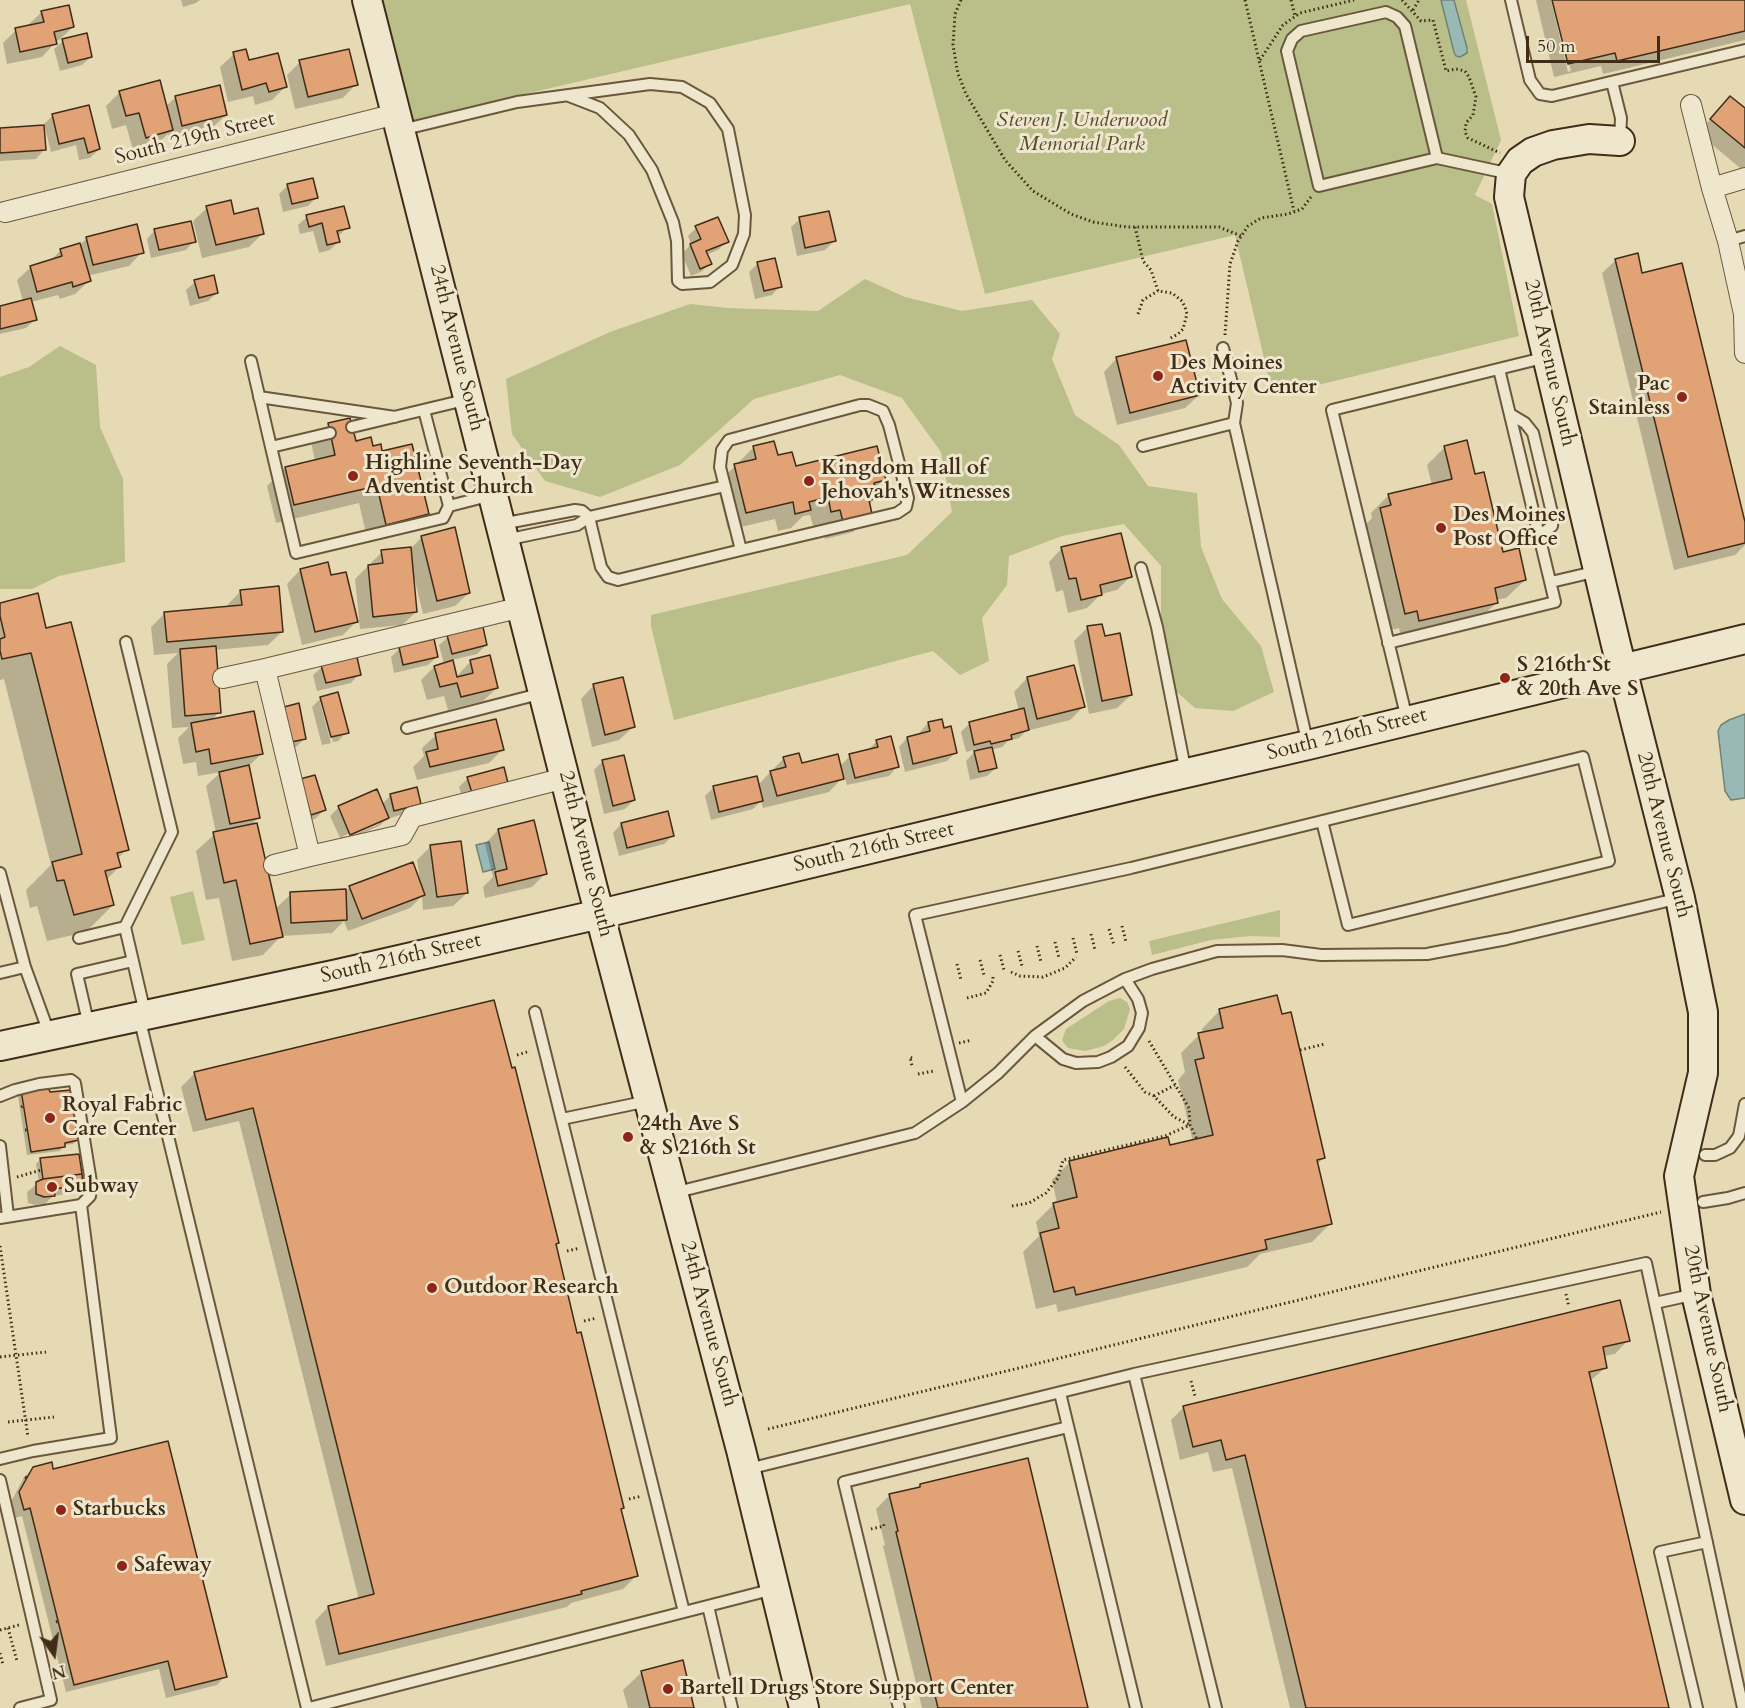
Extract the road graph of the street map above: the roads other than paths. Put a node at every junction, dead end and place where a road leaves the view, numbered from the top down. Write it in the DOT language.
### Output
graph roads {
  1 [pos="367,0"];
  2 [pos="1511,0"];
  3 [pos="1745,50"];
  4 [pos="1612,82"];
  5 [pos="569,96"];
  6 [pos="1691,105"];
  7 [pos="398,122"];
  8 [pos="1620,141"];
  9 [pos="1437,158"];
  10 [pos="1506,164"];
  11 [pos="1745,178"];
  12 [pos="1712,188"];
  13 [pos="6,212"];
  14 [pos="1736,238"];
  15 [pos="1223,348"];
  16 [pos="1745,353"];
  17 [pos="1548,357"];
  18 [pos="251,361"];
  19 [pos="1499,369"];
  20 [pos="259,397"];
  21 [pos="469,399"];
  22 [pos="424,410"];
  23 [pos="1510,414"];
  24 [pos="395,417"];
  25 [pos="1234,423"];
  26 [pos="352,427"];
  27 [pos="330,433"];
  28 [pos="1143,446"];
  29 [pos="271,447"];
  30 [pos="724,486"];
  31 [pos="493,495"];
  32 [pos="448,506"];
  33 [pos="589,516"];
  34 [pos="502,532"];
  35 [pos="1539,536"];
  36 [pos="741,550"];
  37 [pos="1141,567"];
  38 [pos="1598,571"];
  39 [pos="1551,582"];
  40 [pos="522,607"];
  41 [pos="1745,639"];
  42 [pos="126,642"];
  43 [pos="1388,643"];
  44 [pos="1622,668"];
  45 [pos="265,669"];
  46 [pos="223,678"];
  47 [pos="543,693"];
  48 [pos="1407,721"];
  49 [pos="407,728"];
  50 [pos="1308,745"];
  51 [pos="1186,773"];
  52 [pos="565,778"];
  53 [pos="1322,821"];
  54 [pos="310,856"];
  55 [pos="274,866"];
  56 [pos="0,873"];
  57 [pos="1680,898"];
  58 [pos="600,914"];
  59 [pos="125,927"];
  60 [pos="79,938"];
  61 [pos="133,961"];
  62 [pos="25,967"];
  63 [pos="0,974"];
  64 [pos="1125,979"];
  65 [pos="535,1012"];
  66 [pos="142,1016"];
  67 [pos="90,1028"];
  68 [pos="50,1036"];
  69 [pos="1035,1036"];
  70 [pos="0,1046"];
  71 [pos="0,1096"];
  72 [pos="649,1101"];
  73 [pos="962,1102"];
  74 [pos="1745,1104"];
  75 [pos="562,1119"];
  76 [pos="0,1146"];
  77 [pos="1705,1155"];
  78 [pos="673,1193"];
  79 [pos="1745,1193"];
  80 [pos="1703,1202"];
  81 [pos="81,1205"];
  82 [pos="4,1217"];
  83 [pos="1696,1294"];
  84 [pos="1655,1303"];
  85 [pos="1134,1374"];
  86 [pos="1060,1393"];
  87 [pos="1068,1427"];
  88 [pos="0,1459"];
  89 [pos="745,1469"];
  90 [pos="0,1480"];
  91 [pos="1745,1500"];
  92 [pos="1707,1542"];
  93 [pos="775,1589"];
  94 [pos="708,1606"];
  95 [pos="684,1612"];
  96 [pos="20,1708"];
  97 [pos="308,1708"];
  98 [pos="732,1708"];
  99 [pos="804,1708"];
  100 [pos="899,1708"];
  101 [pos="1136,1708"];
  102 [pos="1216,1708"];
  103 [pos="1697,1708"];
  104 [pos="1743,1708"];
  1 -- 7 [label="street, 24th Avenue South"];
  2 -- 4 [label="lane"];
  3 -- 4 [label="lane"];
  4 -- 8 [label="lane"];
  5 -- 5 [label="lane"];
  5 -- 7 [label="lane"];
  6 -- 12 [label="street"];
  7 -- 13 [label="street, South 219th Street"];
  7 -- 21 [label="street, 24th Avenue South"];
  8 -- 10 [label="street"];
  9 -- 9 [label="lane"];
  9 -- 10 [label="lane"];
  10 -- 17 [label="street, 20th Avenue South"];
  11 -- 12 [label="street"];
  12 -- 14 [label="street"];
  14 -- 16 [label="street"];
  15 -- 25 [label="lane"];
  17 -- 19 [label="lane"];
  17 -- 38 [label="street, 20th Avenue South"];
  18 -- 20 [label="lane"];
  19 -- 23 [label="lane"];
  19 -- 43 [label="lane"];
  20 -- 24 [label="lane"];
  20 -- 29 [label="lane"];
  21 -- 22 [label="lane"];
  21 -- 31 [label="street, 24th Avenue South"];
  22 -- 24 [label="lane"];
  22 -- 32 [label="lane"];
  23 -- 35 [label="lane"];
  23 -- 35 [label="lane"];
  24 -- 26 [label="lane"];
  25 -- 28 [label="lane"];
  25 -- 50 [label="lane"];
  27 -- 29 [label="lane"];
  29 -- 32 [label="lane"];
  30 -- 33 [label="lane"];
  30 -- 36 [label="lane"];
  30 -- 36 [label="lane"];
  31 -- 32 [label="lane"];
  31 -- 34 [label="street, 24th Avenue South"];
  33 -- 34 [label="lane"];
  33 -- 34 [label="lane"];
  33 -- 36 [label="lane"];
  34 -- 40 [label="street, 24th Avenue South"];
  35 -- 39 [label="lane"];
  37 -- 51 [label="lane"];
  38 -- 39 [label="lane"];
  38 -- 44 [label="street, 20th Avenue South"];
  39 -- 43 [label="lane"];
  40 -- 45 [label="street"];
  40 -- 47 [label="street, 24th Avenue South"];
  41 -- 44 [label="street, South 216th Street"];
  42 -- 59 [label="lane"];
  43 -- 48 [label="lane"];
  44 -- 48 [label="street, South 216th Street"];
  44 -- 57 [label="street, 20th Avenue South"];
  45 -- 46 [label="street"];
  45 -- 54 [label="street"];
  47 -- 49 [label="lane"];
  47 -- 52 [label="street, 24th Avenue South"];
  48 -- 50 [label="street, South 216th Street"];
  50 -- 51 [label="street, South 216th Street"];
  51 -- 58 [label="street, South 216th Street"];
  52 -- 54 [label="street"];
  52 -- 58 [label="street, 24th Avenue South"];
  53 -- 53 [label="lane"];
  53 -- 73 [label="lane"];
  54 -- 55 [label="street"];
  56 -- 62 [label="lane"];
  57 -- 64 [label="lane"];
  57 -- 83 [label="street, 20th Avenue South"];
  58 -- 66 [label="street, South 216th Street"];
  58 -- 72 [label="street, 24th Avenue South"];
  59 -- 60 [label="lane"];
  59 -- 61 [label="lane"];
  61 -- 66 [label="lane"];
  61 -- 67 [label="lane"];
  62 -- 63 [label="lane"];
  62 -- 68 [label="lane"];
  64 -- 69 [label="lane"];
  64 -- 69 [label="lane"];
  65 -- 75 [label="lane"];
  66 -- 67 [label="street, South 216th Street"];
  66 -- 97 [label="lane"];
  67 -- 68 [label="street, South 216th Street"];
  68 -- 70 [label="street, South 216th Street"];
  69 -- 73 [label="lane"];
  71 -- 81 [label="lane"];
  72 -- 75 [label="lane"];
  72 -- 78 [label="street, 24th Avenue South"];
  73 -- 78 [label="lane"];
  74 -- 77 [label="lane"];
  75 -- 95 [label="lane"];
  76 -- 82 [label="lane"];
  78 -- 89 [label="street, 24th Avenue South"];
  79 -- 80 [label="lane"];
  81 -- 82 [label="lane"];
  81 -- 88 [label="lane"];
  83 -- 84 [label="lane"];
  83 -- 91 [label="street, 20th Avenue South"];
  84 -- 85 [label="lane"];
  84 -- 92 [label="lane"];
  85 -- 86 [label="lane"];
  85 -- 102 [label="lane"];
  86 -- 87 [label="lane"];
  86 -- 89 [label="lane"];
  87 -- 100 [label="lane"];
  87 -- 101 [label="lane"];
  89 -- 93 [label="street, 24th Avenue South"];
  90 -- 96 [label="lane"];
  92 -- 103 [label="lane"];
  92 -- 104 [label="lane"];
  93 -- 94 [label="lane"];
  93 -- 99 [label="street, 24th Avenue South"];
  94 -- 95 [label="lane"];
  94 -- 98 [label="lane"];
  95 -- 97 [label="lane"];
}
